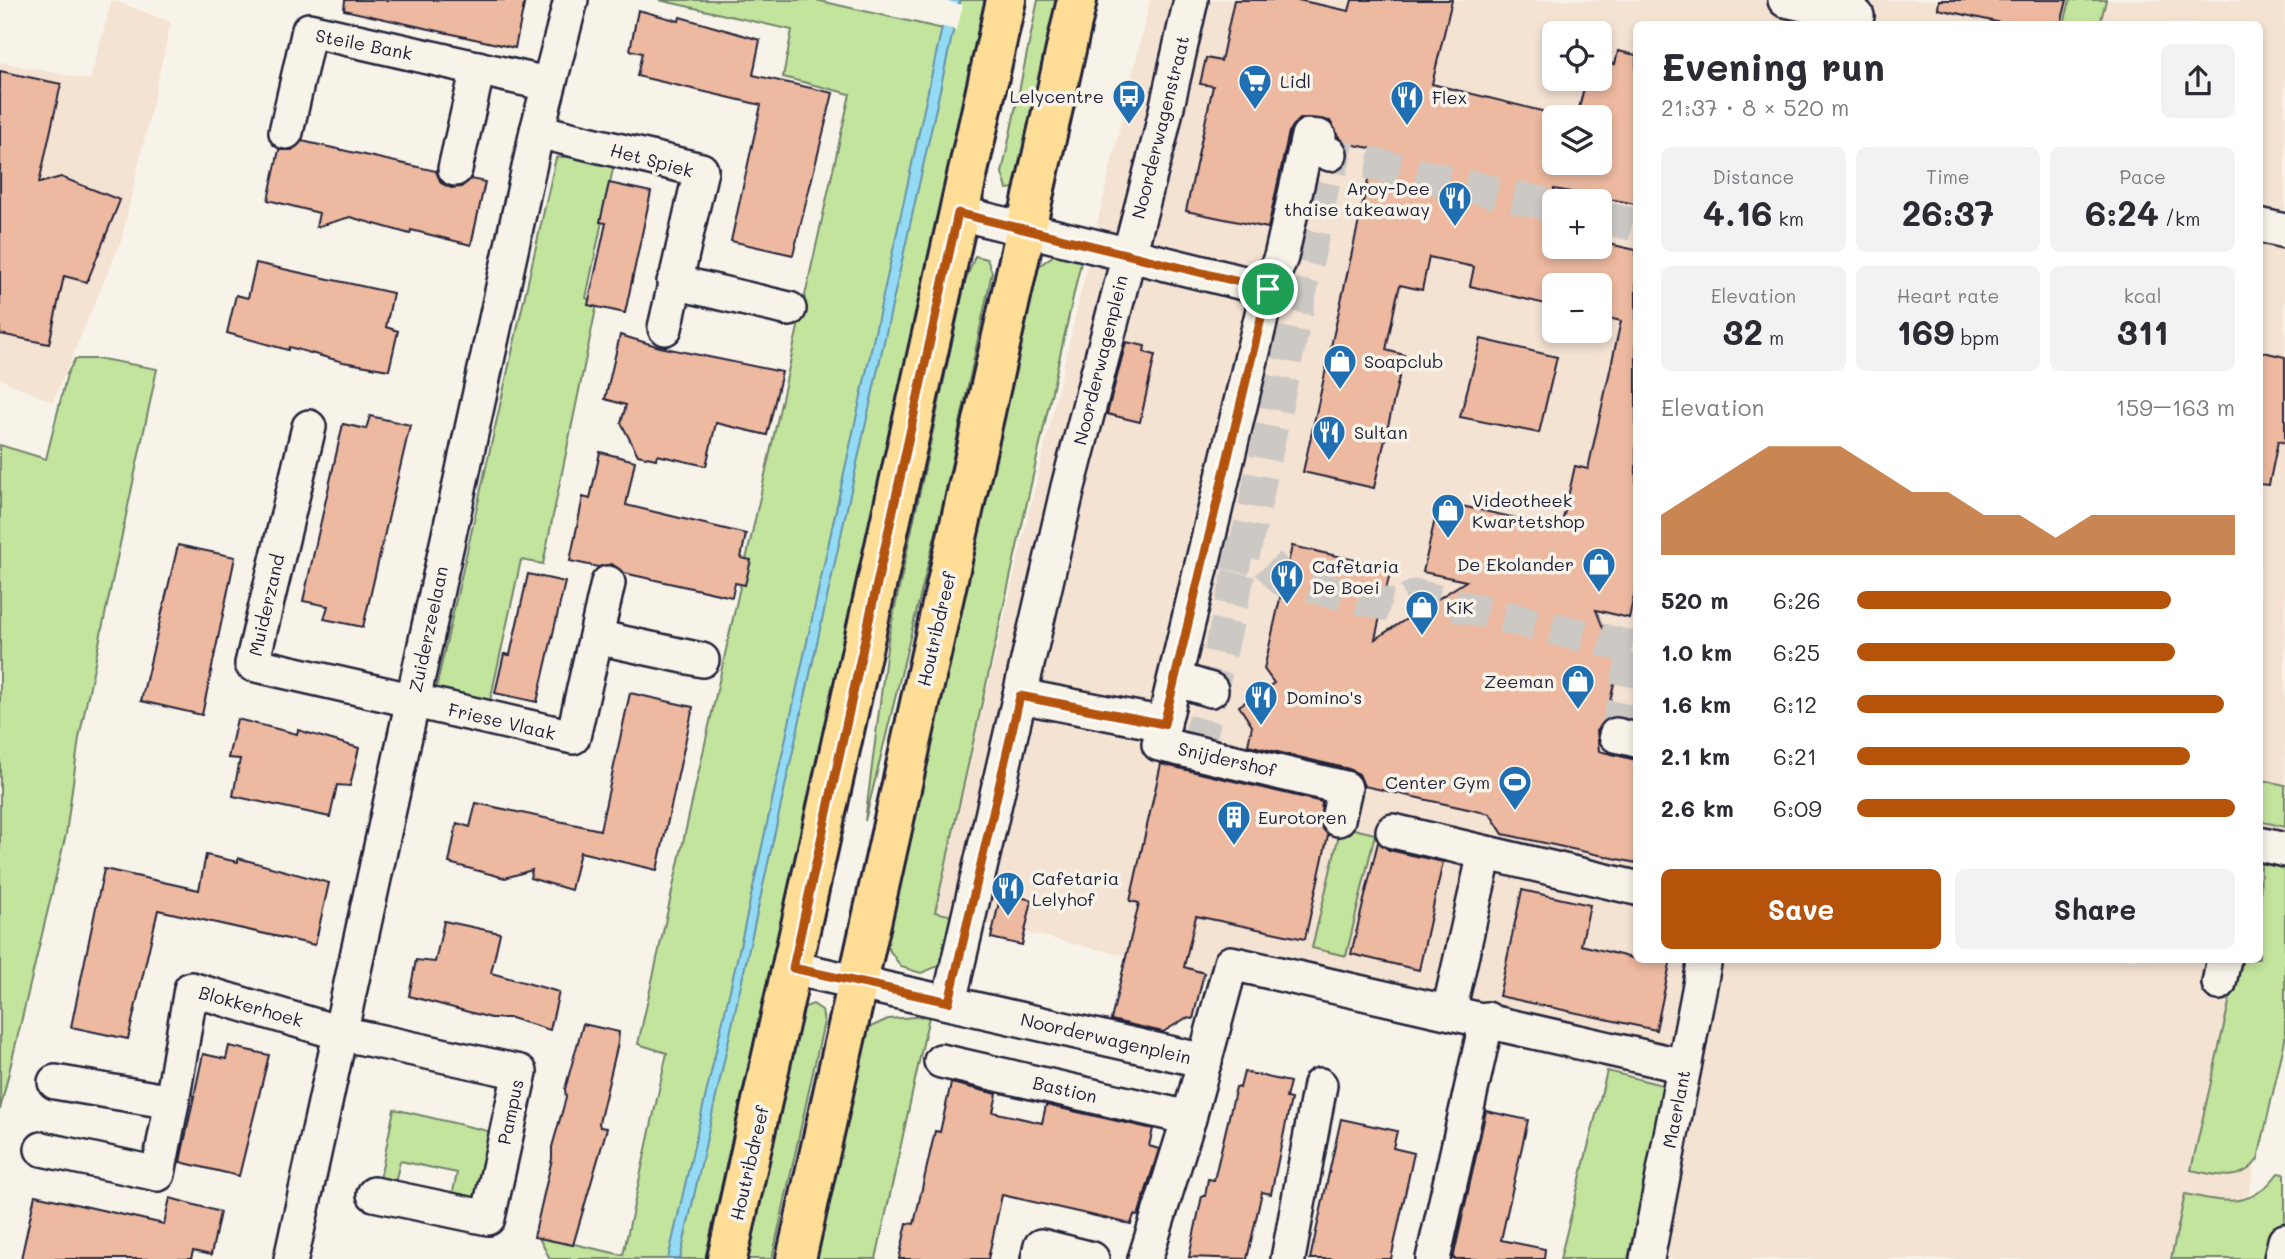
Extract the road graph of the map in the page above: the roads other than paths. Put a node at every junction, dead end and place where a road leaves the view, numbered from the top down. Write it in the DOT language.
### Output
graph roads {
  1 [pos="571,0"];
  2 [pos="1006,0"];
  3 [pos="1077,0"];
  4 [pos="1191,0"];
  5 [pos="1785,0"];
  6 [pos="1857,16"];
  7 [pos="478,68"];
  8 [pos="547,84"];
  9 [pos="537,131"];
  10 [pos="286,132"];
  11 [pos="1330,155"];
  12 [pos="455,169"];
  13 [pos="958,213"];
  14 [pos="2263,226"];
  15 [pos="1025,230"];
  16 [pos="2285,231"];
  17 [pos="1127,255"];
  18 [pos="674,282"];
  19 [pos="1268,289"];
  20 [pos="789,309"];
  21 [pos="665,328"];
  22 [pos="309,427"];
  23 [pos="608,583"];
  24 [pos="596,637"];
  25 [pos="702,660"];
  26 [pos="1175,679"];
  27 [pos="1211,690"];
  28 [pos="1020,696"];
  29 [pos="413,701"];
  30 [pos="1164,724"];
  31 [pos="1338,819"];
  32 [pos="1393,831"];
  33 [pos="2263,845"];
  34 [pos="2285,849"];
  35 [pos="1486,853"];
  36 [pos="1633,887"];
  37 [pos="1704,963"];
  38 [pos="793,968"];
  39 [pos="858,981"];
  40 [pos="949,1002"];
  41 [pos="1449,1011"];
  42 [pos="1487,1019"];
  43 [pos="340,1033"];
  44 [pos="941,1061"];
  45 [pos="1205,1061"];
  46 [pos="1684,1066"];
  47 [pos="55,1082"];
  48 [pos="1320,1085"];
  49 [pos="172,1102"];
  50 [pos="1189,1118"];
  51 [pos="42,1149"];
  52 [pos="374,1195"];
  53 [pos="291,1259"];
  54 [pos="727,1259"];
  55 [pos="796,1259"];
  56 [pos="1038,1259"];
  57 [pos="1092,1259"];
  58 [pos="1144,1259"];
  59 [pos="1289,1259"];
  60 [pos="1433,1259"];
  61 [pos="1647,1259"];
  1 -- 8 [label="street, Zuiderzeelaan"];
  2 -- 13 [label="main road, Houtribdreef"];
  3 -- 15 [label="main road, Houtribdreef"];
  4 -- 17 [label="street, Noorderwagenstraat"];
  5 -- 6 [label="street"];
  7 -- 8 [label="street, Steile Bank"];
  7 -- 10 [label="street, Steile Bank"];
  7 -- 12 [label="street"];
  8 -- 9 [label="street, Zuiderzeelaan"];
  9 -- 18 [label="street, Het Spiek"];
  9 -- 29 [label="street, Zuiderzeelaan"];
  11 -- 19 [label="street"];
  13 -- 15 [label="street"];
  13 -- 38 [label="main road, Houtribdreef"];
  14 -- 16 [label="street"];
  15 -- 17 [label="street"];
  15 -- 39 [label="main road, Houtribdreef"];
  17 -- 19 [label="street, Noorderwagenplein"];
  17 -- 28 [label="street, Noorderwagenplein"];
  18 -- 20 [label="street"];
  18 -- 21 [label="street, Het Spiek"];
  19 -- 26 [label="street"];
  22 -- 29 [label="street, Muiderzand"];
  23 -- 24 [label="street, Friese Vlaak"];
  24 -- 25 [label="street"];
  24 -- 29 [label="street, Friese Vlaak"];
  26 -- 27 [label="street"];
  26 -- 30 [label="street"];
  28 -- 30 [label="street, Snijdershof"];
  28 -- 40 [label="street, Noorderwagenplein"];
  29 -- 43 [label="street, Zuiderzeelaan"];
  30 -- 31 [label="street, Snijdershof"];
  32 -- 35 [label="street"];
  33 -- 34 [label="street"];
  35 -- 36 [label="street"];
  35 -- 41 [label="street"];
  37 -- 46 [label="street, Maerlant"];
  38 -- 39 [label="street, Noorderwagenplein"];
  38 -- 54 [label="main road, Houtribdreef"];
  39 -- 40 [label="street, Noorderwagenplein"];
  39 -- 55 [label="main road, Houtribdreef"];
  40 -- 45 [label="street, Noorderwagenplein"];
  41 -- 42 [label="street"];
  41 -- 45 [label="street, Noorderwagenplein"];
  42 -- 46 [label="street"];
  42 -- 60 [label="street"];
  43 -- 49 [label="street, Blokkerhoek"];
  43 -- 52 [label="street, Pampus"];
  43 -- 53 [label="street, Zuiderzeelaan"];
  44 -- 50 [label="street, Bastion"];
  45 -- 50 [label="street"];
  46 -- 61 [label="street, Maerlant"];
  47 -- 49 [label="street"];
  48 -- 59 [label="street"];
  49 -- 51 [label="street, Blokkerhoek"];
  50 -- 58 [label="street"];
  56 -- 57 [label="street"];
}
